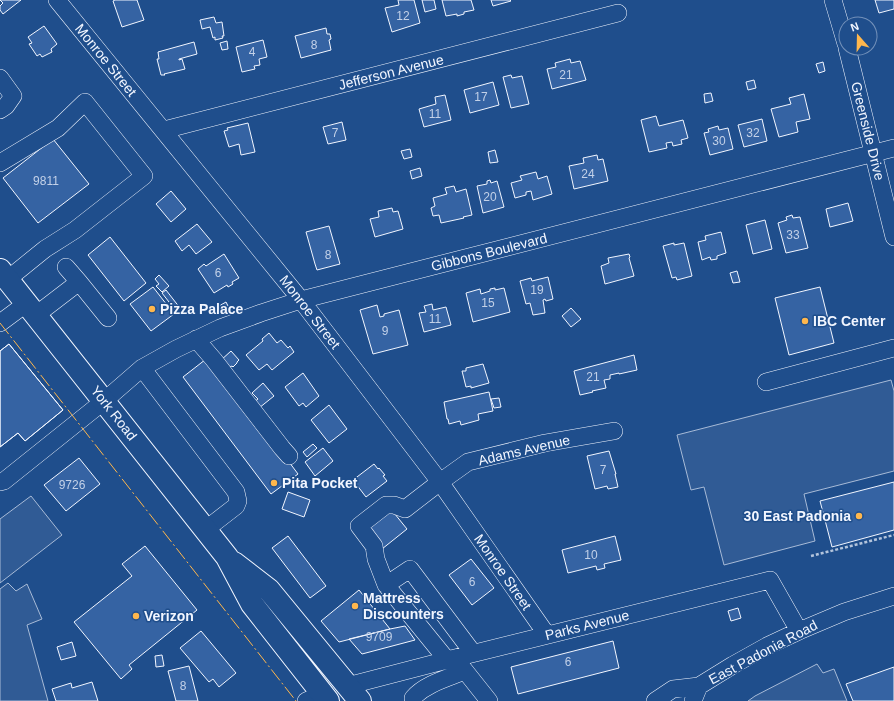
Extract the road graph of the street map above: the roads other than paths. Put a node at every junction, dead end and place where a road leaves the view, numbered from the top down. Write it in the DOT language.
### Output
graph roads {
  1 [pos="57,0"];
  2 [pos="833,0"];
  3 [pos="618,14"];
  4 [pos="838,17"];
  5 [pos="849,56"];
  6 [pos="0,78"];
  7 [pos="0,110"];
  8 [pos="164,130"];
  9 [pos="894,148"];
  10 [pos="874,154"];
  11 [pos="0,163"];
  12 [pos="894,237"];
  13 [pos="66,267"];
  14 [pos="4,274"];
  15 [pos="79,282"];
  16 [pos="301,300"];
  17 [pos="31,309"];
  18 [pos="108,318"];
  19 [pos="0,323"];
  20 [pos="196,339"];
  21 [pos="894,348"];
  22 [pos="142,368"];
  23 [pos="766,382"];
  24 [pos="104,401"];
  25 [pos="614,431"];
  26 [pos="289,456"];
  27 [pos="0,482"];
  28 [pos="440,482"];
  29 [pos="205,530"];
  30 [pos="227,557"];
  31 [pos="386,585"];
  32 [pos="894,596"];
  33 [pos="799,630"];
  34 [pos="547,635"];
  35 [pos="474,653"];
  36 [pos="455,666"];
  37 [pos="354,693"];
  38 [pos="696,694"];
  39 [pos="319,699"];
  40 [pos="413,700"];
  41 [pos="477,701"];
  42 [pos="489,701"];
  43 [pos="655,701"];
  1 -- 8 [label="street, Monroe Street"];
  2 -- 4 [label="street"];
  3 -- 8 [label="street, Jefferson Avenue"];
  5 -- 10 [label="street, Greenside Drive"];
  6 -- 7 [label="street"];
  8 -- 16 [label="street, Monroe Street"];
  9 -- 10 [label="street, Gibbons Boulevard"];
  10 -- 12 [label="street, Greenside Drive"];
  10 -- 16 [label="street, Gibbons Boulevard"];
  11 -- 14 [label="street"];
  13 -- 15 [label="street"];
  14 -- 17 [label="main road, York Road"];
  15 -- 17 [label="street"];
  15 -- 18 [label="street"];
  16 -- 20 [label="street, Gibbons Boulevard"];
  16 -- 28 [label="street, Monroe Street"];
  17 -- 19 [label="street"];
  17 -- 24 [label="main road, York Road"];
  20 -- 22 [label="street, Gibbons Boulevard"];
  20 -- 26 [label="street"];
  21 -- 23 [label="street"];
  22 -- 24 [label="street, Gibbons Boulevard"];
  22 -- 29 [label="street"];
  24 -- 27 [label="street, Gibbons Boulevard"];
  24 -- 29 [label="main road, York Road"];
  25 -- 28 [label="street, Adams Avenue"];
  28 -- 31 [label="street, Adams Avenue"];
  28 -- 34 [label="street, Monroe Street"];
  29 -- 30 [label="main road, York Road"];
  30 -- 37 [label="main road, York Road"];
  30 -- 39 [label="main road, York Road"];
  31 -- 35 [label="street"];
  31 -- 36 [label="street"];
  32 -- 33 [label="street, East Padonia Road"];
  33 -- 34 [label="street, Parks Avenue"];
  33 -- 38 [label="street, East Padonia Road"];
  34 -- 35 [label="street, Parks Avenue"];
  35 -- 36 [label="street, Parks Avenue"];
  36 -- 37 [label="street, Parks Avenue"];
  36 -- 40 [label="street"];
  36 -- 41 [label="street"];
  36 -- 42 [label="street"];
  38 -- 43 [label="street, East Padonia Road"];
}
